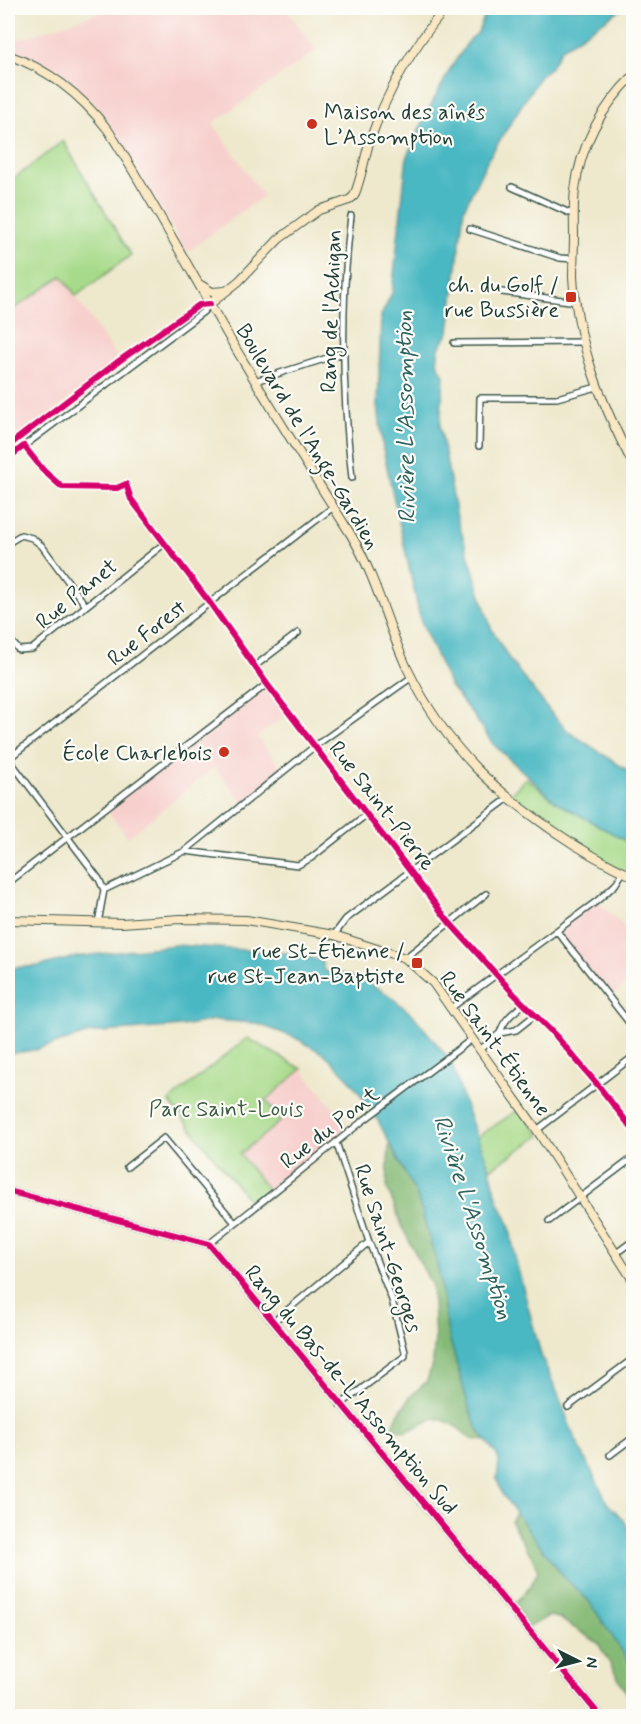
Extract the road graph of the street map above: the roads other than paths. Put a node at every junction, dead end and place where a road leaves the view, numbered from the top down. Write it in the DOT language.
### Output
graph roads {
  1 [pos="446,8"];
  2 [pos="8,55"];
  3 [pos="633,75"];
  4 [pos="512,187"];
  5 [pos="574,215"];
  6 [pos="351,216"];
  7 [pos="470,229"];
  8 [pos="574,259"];
  9 [pos="198,283"];
  10 [pos="227,291"];
  11 [pos="502,292"];
  12 [pos="577,302"];
  13 [pos="210,304"];
  14 [pos="218,319"];
  15 [pos="584,342"];
  16 [pos="454,343"];
  17 [pos="343,353"];
  18 [pos="119,361"];
  19 [pos="127,370"];
  20 [pos="255,381"];
  21 [pos="597,387"];
  22 [pos="8,446"];
  23 [pos="479,446"];
  24 [pos="8,458"];
  25 [pos="633,466"];
  26 [pos="352,478"];
  27 [pos="126,484"];
  28 [pos="332,508"];
  29 [pos="8,543"];
  30 [pos="165,543"];
  31 [pos="210,603"];
  32 [pos="86,606"];
  33 [pos="298,633"];
  34 [pos="8,638"];
  35 [pos="255,666"];
  36 [pos="412,677"];
  37 [pos="267,684"];
  38 [pos="315,746"];
  39 [pos="8,758"];
  40 [pos="510,797"];
  41 [pos="367,814"];
  42 [pos="68,836"];
  43 [pos="184,851"];
  44 [pos="410,870"];
  45 [pos="623,872"];
  46 [pos="633,877"];
  47 [pos="8,883"];
  48 [pos="104,890"];
  49 [pos="486,894"];
  50 [pos="8,920"];
  51 [pos="449,922"];
  52 [pos="98,923"];
  53 [pos="557,931"];
  54 [pos="334,935"];
  55 [pos="405,958"];
  56 [pos="498,974"];
  57 [pos="524,1004"];
  58 [pos="451,1008"];
  59 [pos="535,1015"];
  60 [pos="633,1029"];
  61 [pos="500,1033"];
  62 [pos="472,1039"];
  63 [pos="480,1050"];
  64 [pos="633,1056"];
  65 [pos="597,1084"];
  66 [pos="537,1130"];
  67 [pos="633,1131"];
  68 [pos="336,1142"];
  69 [pos="633,1156"];
  70 [pos="127,1167"];
  71 [pos="8,1191"];
  72 [pos="580,1198"];
  73 [pos="549,1221"];
  74 [pos="235,1223"];
  75 [pos="633,1240"];
  76 [pos="369,1242"];
  77 [pos="209,1244"];
  78 [pos="615,1254"];
  79 [pos="633,1281"];
  80 [pos="273,1322"];
  81 [pos="633,1358"];
  82 [pos="340,1405"];
  83 [pos="568,1407"];
  84 [pos="633,1437"];
  85 [pos="610,1455"];
  86 [pos="600,1716"];
  1 -- 10 [label="street"];
  2 -- 9 [label="street, Boulevard de l'Ange-Gardien"];
  3 -- 5 [label="street"];
  4 -- 5 [label="street"];
  5 -- 8 [label="street"];
  6 -- 17 [label="street, Rang de l'Achigan"];
  7 -- 8 [label="street"];
  8 -- 12 [label="street"];
  9 -- 10 [label="street"];
  9 -- 13 [label="street, Boulevard de l'Ange-Gardien"];
  10 -- 13 [label="street"];
  10 -- 14 [label="street"];
  11 -- 12 [label="street"];
  12 -- 15 [label="street"];
  13 -- 14 [label="street, Boulevard de l'Ange-Gardien"];
  13 -- 18 [label="street"];
  13 -- 19 [label="street"];
  14 -- 20 [label="street, Boulevard de l'Ange-Gardien"];
  15 -- 16 [label="street"];
  15 -- 21 [label="street"];
  17 -- 20 [label="street"];
  17 -- 26 [label="street, Rang de l'Achigan"];
  18 -- 19 [label="street"];
  18 -- 22 [label="street"];
  19 -- 24 [label="street"];
  20 -- 28 [label="street, Boulevard de l'Ange-Gardien"];
  21 -- 23 [label="street"];
  21 -- 25 [label="street"];
  27 -- 30 [label="street, Rue Saint-Pierre"];
  28 -- 31 [label="street, Rue Forest"];
  28 -- 36 [label="street, Boulevard de l'Ange-Gardien"];
  29 -- 32 [label="street"];
  30 -- 31 [label="street, Rue Saint-Pierre"];
  30 -- 32 [label="street, Rue Panet"];
  31 -- 35 [label="street, Rue Saint-Pierre"];
  31 -- 39 [label="street, Rue Forest"];
  32 -- 34 [label="street, Rue Panet"];
  33 -- 35 [label="street"];
  35 -- 37 [label="street, Rue Saint-Pierre"];
  36 -- 38 [label="street"];
  36 -- 40 [label="street, Boulevard de l'Ange-Gardien"];
  37 -- 38 [label="street, Rue Saint-Pierre"];
  37 -- 42 [label="street"];
  38 -- 41 [label="street, Rue Saint-Pierre"];
  38 -- 43 [label="street"];
  39 -- 42 [label="street"];
  40 -- 44 [label="street"];
  40 -- 45 [label="street, Boulevard de l'Ange-Gardien"];
  41 -- 43 [label="street"];
  41 -- 44 [label="street, Rue Saint-Pierre"];
  42 -- 47 [label="street"];
  42 -- 48 [label="street"];
  43 -- 48 [label="street"];
  44 -- 51 [label="street, Rue Saint-Pierre"];
  44 -- 54 [label="street"];
  45 -- 46 [label="street, Boulevard de l'Ange-Gardien"];
  45 -- 53 [label="street"];
  48 -- 52 [label="street"];
  49 -- 51 [label="street"];
  50 -- 52 [label="street, Rue Saint-Étienne"];
  51 -- 55 [label="street"];
  51 -- 56 [label="street, Rue Saint-Pierre"];
  52 -- 54 [label="street, Rue Saint-Étienne"];
  53 -- 56 [label="street"];
  53 -- 60 [label="street"];
  54 -- 55 [label="street, Rue Saint-Étienne"];
  55 -- 58 [label="street, Rue Saint-Étienne"];
  56 -- 57 [label="street, Rue Saint-Pierre"];
  56 -- 58 [label="street"];
  57 -- 59 [label="street, Rue Saint-Pierre"];
  57 -- 61 [label="street"];
  58 -- 62 [label="street, Rue Saint-Étienne"];
  59 -- 61 [label="street"];
  59 -- 65 [label="street, Rue Saint-Pierre"];
  61 -- 63 [label="street"];
  62 -- 63 [label="street, Rue Saint-Étienne"];
  62 -- 68 [label="street, Rue du Pont"];
  63 -- 66 [label="street, Rue Saint-Étienne"];
  64 -- 65 [label="street"];
  65 -- 66 [label="street"];
  65 -- 67 [label="street, Rue Saint-Pierre"];
  66 -- 72 [label="street, Rue Saint-Étienne"];
  68 -- 74 [label="street, Rue du Pont"];
  68 -- 76 [label="street, Rue Saint-Georges"];
  69 -- 72 [label="street"];
  70 -- 74 [label="street"];
  71 -- 77 [label="street"];
  72 -- 73 [label="street"];
  72 -- 78 [label="street, Rue Saint-Étienne"];
  74 -- 77 [label="street, Rue du Pont"];
  75 -- 78 [label="street"];
  76 -- 80 [label="street"];
  76 -- 82 [label="street, Rue Saint-Georges"];
  77 -- 80 [label="street, Rang du Bas-de-L'Assomption Sud"];
  78 -- 79 [label="street, Rue Saint-Étienne"];
  80 -- 82 [label="street, Rang du Bas-de-L'Assomption Sud"];
  81 -- 83 [label="street"];
  82 -- 86 [label="street, Rang du Bas-de-L'Assomption Sud"];
  84 -- 85 [label="street"];
}
